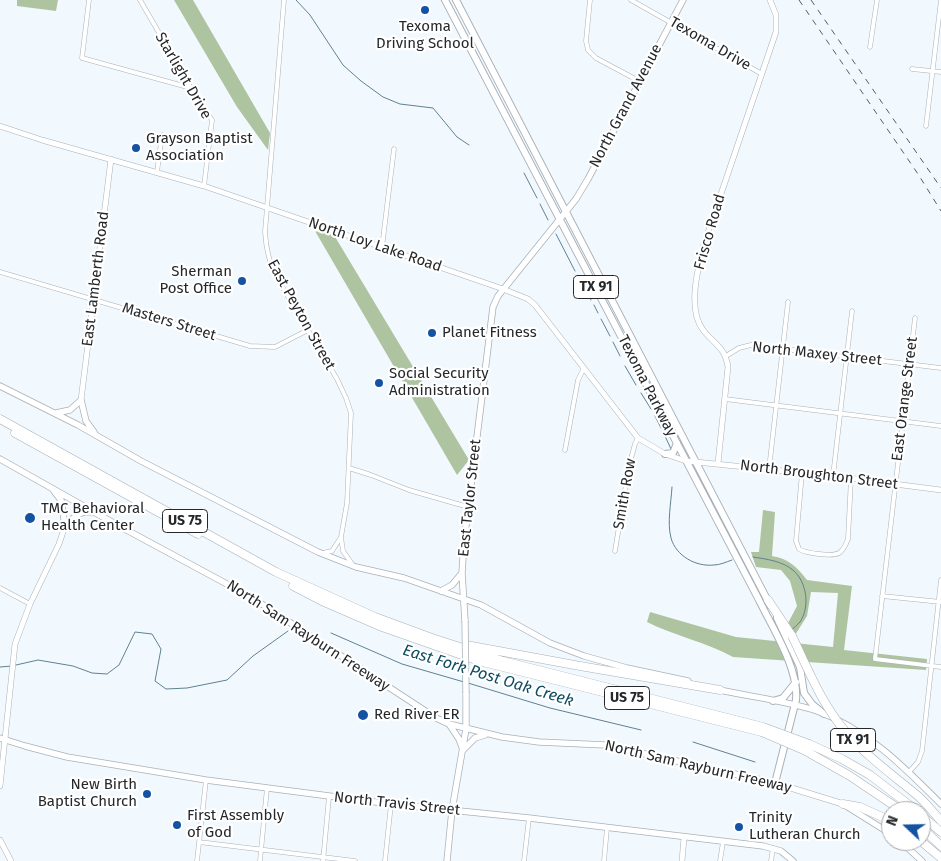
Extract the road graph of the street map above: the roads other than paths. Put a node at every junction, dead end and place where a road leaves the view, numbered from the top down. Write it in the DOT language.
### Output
graph roads {
  1 [pos="89,0"];
  2 [pos="140,0"];
  3 [pos="284,0"];
  4 [pos="445,0"];
  5 [pos="456,0"];
  6 [pos="590,0"];
  7 [pos="631,0"];
  8 [pos="683,0"];
  9 [pos="770,0"];
  10 [pos="877,0"];
  11 [pos="941,0"];
  12 [pos="671,22"];
  13 [pos="870,47"];
  14 [pos="912,69"];
  15 [pos="932,71"];
  16 [pos="941,72"];
  17 [pos="762,74"];
  18 [pos="639,81"];
  19 [pos="191,88"];
  20 [pos="0,126"];
  21 [pos="926,126"];
  22 [pos="162,134"];
  23 [pos="394,150"];
  24 [pos="111,159"];
  25 [pos="157,172"];
  26 [pos="204,186"];
  27 [pos="268,208"];
  28 [pos="566,211"];
  29 [pos="559,218"];
  30 [pos="382,247"];
  31 [pos="0,272"];
  32 [pos="503,289"];
  33 [pos="93,300"];
  34 [pos="788,302"];
  35 [pos="852,311"];
  36 [pos="915,318"];
  37 [pos="308,330"];
  38 [pos="784,349"];
  39 [pos="726,356"];
  40 [pos="846,356"];
  41 [pos="910,364"];
  42 [pos="584,368"];
  43 [pos="941,368"];
  44 [pos="0,386"];
  45 [pos="725,399"];
  46 [pos="81,400"];
  47 [pos="776,405"];
  48 [pos="53,413"];
  49 [pos="840,413"];
  50 [pos="0,419"];
  51 [pos="903,421"];
  52 [pos="0,425"];
  53 [pos="941,426"];
  54 [pos="96,435"];
  55 [pos="638,438"];
  56 [pos="677,443"];
  57 [pos="565,450"];
  58 [pos="665,454"];
  59 [pos="0,459"];
  60 [pos="686,461"];
  61 [pos="696,461"];
  62 [pos="718,463"];
  63 [pos="349,468"];
  64 [pos="769,469"];
  65 [pos="802,473"];
  66 [pos="833,476"];
  67 [pos="852,478"];
  68 [pos="895,484"];
  69 [pos="50,486"];
  70 [pos="941,490"];
  71 [pos="468,507"];
  72 [pos="94,512"];
  73 [pos="65,526"];
  74 [pos="341,538"];
  75 [pos="615,551"];
  76 [pos="318,552"];
  77 [pos="356,567"];
  78 [pos="462,573"];
  79 [pos="754,574"];
  80 [pos="746,575"];
  81 [pos="941,580"];
  82 [pos="0,588"];
  83 [pos="441,591"];
  84 [pos="882,596"];
  85 [pos="465,600"];
  86 [pos="768,600"];
  87 [pos="940,602"];
  88 [pos="30,604"];
  89 [pos="432,638"];
  90 [pos="931,666"];
  91 [pos="941,667"];
  92 [pos="796,682"];
  93 [pos="720,690"];
  94 [pos="774,701"];
  95 [pos="794,705"];
  96 [pos="824,714"];
  97 [pos="449,724"];
  98 [pos="466,729"];
  99 [pos="763,729"];
  100 [pos="487,734"];
  101 [pos="2,739"];
  102 [pos="806,747"];
  103 [pos="462,750"];
  104 [pos="909,772"];
  105 [pos="206,780"];
  106 [pos="775,783"];
  107 [pos="0,786"];
  108 [pos="268,788"];
  109 [pos="329,797"];
  110 [pos="887,801"];
  111 [pos="904,801"];
  112 [pos="391,804"];
  113 [pos="843,804"];
  114 [pos="941,804"];
  115 [pos="452,810"];
  116 [pos="881,816"];
  117 [pos="529,818"];
  118 [pos="941,821"];
  119 [pos="931,823"];
  120 [pos="607,828"];
  121 [pos="881,828"];
  122 [pos="941,832"];
  123 [pos="931,836"];
  124 [pos="684,838"];
  125 [pos="0,840"];
  126 [pos="199,842"];
  127 [pos="723,842"];
  128 [pos="941,846"];
  129 [pos="774,848"];
  130 [pos="261,850"];
  131 [pos="931,850"];
  132 [pos="911,851"];
  133 [pos="941,858"];
  134 [pos="323,859"];
  135 [pos="11,861"];
  136 [pos="197,861"];
  137 [pos="260,861"];
  138 [pos="355,861"];
  139 [pos="385,861"];
  140 [pos="447,861"];
  141 [pos="524,861"];
  142 [pos="604,861"];
  143 [pos="682,861"];
  144 [pos="720,861"];
  145 [pos="771,861"];
  146 [pos="793,861"];
  147 [pos="922,861"];
  1 -- 19 [label="street"];
  2 -- 19 [label="street, Starlight Drive"];
  3 -- 27 [label="street, East Peyton Street"];
  4 -- 29 [label="main road, Texoma Parkway / TX 91"];
  5 -- 28 [label="main road, Texoma Parkway / TX 91"];
  6 -- 18 [label="street"];
  7 -- 12 [label="street, Texoma Drive"];
  8 -- 12 [label="main road, North Grand Avenue"];
  9 -- 17 [label="street, Frisco Road"];
  10 -- 13 [label="street"];
  11 -- 15 [label="street"];
  12 -- 17 [label="street, Texoma Drive"];
  12 -- 18 [label="main road, North Grand Avenue"];
  14 -- 15 [label="street"];
  15 -- 16 [label="street"];
  15 -- 21 [label="street"];
  17 -- 39 [label="street, Frisco Road"];
  18 -- 28 [label="main road, North Grand Avenue"];
  19 -- 26 [label="street, Starlight Drive"];
  20 -- 24 [label="street, North Loy Lake Road"];
  22 -- 25 [label="street"];
  23 -- 30 [label="street"];
  24 -- 25 [label="street, North Loy Lake Road"];
  24 -- 33 [label="street, East Lamberth Road"];
  25 -- 26 [label="street, North Loy Lake Road"];
  26 -- 27 [label="street, North Loy Lake Road"];
  27 -- 30 [label="street, North Loy Lake Road"];
  27 -- 37 [label="street, East Peyton Street"];
  28 -- 29 [label="main road, East Taylor Street"];
  28 -- 61 [label="main road, Texoma Parkway / TX 91"];
  29 -- 32 [label="main road, East Taylor Street"];
  29 -- 56 [label="main road, Texoma Parkway / TX 91"];
  30 -- 32 [label="street, North Loy Lake Road"];
  31 -- 33 [label="street, Masters Street"];
  32 -- 42 [label="street, North Loy Lake Road"];
  32 -- 71 [label="main road, East Taylor Street"];
  33 -- 37 [label="street, Masters Street"];
  33 -- 46 [label="street, East Lamberth Road"];
  34 -- 38 [label="street"];
  35 -- 40 [label="street"];
  36 -- 41 [label="street, East Orange Street"];
  37 -- 63 [label="street, East Peyton Street"];
  38 -- 39 [label="street, North Maxey Street"];
  38 -- 40 [label="street, North Maxey Street"];
  38 -- 47 [label="street"];
  39 -- 45 [label="street"];
  40 -- 41 [label="street, North Maxey Street"];
  40 -- 49 [label="street"];
  41 -- 43 [label="street, North Maxey Street"];
  41 -- 51 [label="street, East Orange Street"];
  42 -- 55 [label="street, North Loy Lake Road"];
  42 -- 57 [label="street"];
  44 -- 48 [label="main road"];
  45 -- 47 [label="street"];
  45 -- 62 [label="street"];
  46 -- 48 [label="main road"];
  46 -- 54 [label="main road"];
  47 -- 49 [label="street"];
  47 -- 64 [label="street"];
  48 -- 54 [label="main road"];
  49 -- 51 [label="street"];
  49 -- 66 [label="street"];
  50 -- 89 [label="highway, North Sam Rayburn Freeway / US 75"];
  51 -- 53 [label="street"];
  51 -- 68 [label="street, East Orange Street"];
  52 -- 99 [label="highway, North Sam Rayburn Freeway / US 75"];
  54 -- 76 [label="main road"];
  55 -- 58 [label="street, North Loy Lake Road"];
  55 -- 75 [label="street, Smith Row"];
  56 -- 58 [label="main road"];
  56 -- 60 [label="main road, Texoma Parkway / TX 91"];
  58 -- 60 [label="street, North Loy Lake Road"];
  59 -- 69 [label="main road, North Sam Rayburn Freeway"];
  60 -- 61 [label="street, North Broughton Street"];
  60 -- 80 [label="main road, Texoma Parkway / TX 91"];
  61 -- 62 [label="street, North Broughton Street"];
  61 -- 79 [label="main road, Texoma Parkway / TX 91"];
  62 -- 64 [label="street, North Broughton Street"];
  63 -- 71 [label="street"];
  63 -- 74 [label="street, East Peyton Street"];
  64 -- 65 [label="street, North Broughton Street"];
  65 -- 66 [label="street, North Broughton Street"];
  65 -- 67 [label="street"];
  66 -- 67 [label="street, North Broughton Street"];
  67 -- 68 [label="street, North Broughton Street"];
  68 -- 70 [label="street, North Broughton Street"];
  68 -- 84 [label="street, East Orange Street"];
  69 -- 72 [label="main road, North Sam Rayburn Freeway"];
  69 -- 73 [label="main road"];
  71 -- 78 [label="main road, East Taylor Street"];
  72 -- 73 [label="main road"];
  72 -- 97 [label="main road, North Sam Rayburn Freeway"];
  73 -- 88 [label="street"];
  74 -- 76 [label="street"];
  74 -- 77 [label="street"];
  76 -- 77 [label="main road"];
  77 -- 83 [label="main road"];
  78 -- 83 [label="main road"];
  78 -- 85 [label="main road, East Taylor Street"];
  79 -- 80 [label="main road"];
  79 -- 86 [label="main road, Texoma Parkway / TX 91"];
  80 -- 92 [label="main road, Texoma Parkway / TX 91"];
  81 -- 87 [label="street"];
  82 -- 88 [label="street"];
  83 -- 85 [label="main road"];
  84 -- 87 [label="street"];
  84 -- 90 [label="street, East Orange Street"];
  85 -- 93 [label="main road"];
  85 -- 98 [label="main road, East Taylor Street, bridge"];
  86 -- 96 [label="main road, Texoma Parkway / TX 91"];
  86 -- 118 [label="highway, TX 91, bridge"];
  87 -- 90 [label="street"];
  88 -- 101 [label="street"];
  89 -- 93 [label="highway"];
  89 -- 99 [label="highway, North Sam Rayburn Freeway / US 75"];
  90 -- 91 [label="street"];
  90 -- 104 [label="street"];
  92 -- 94 [label="main road"];
  92 -- 95 [label="main road, Texoma Parkway / TX 91"];
  93 -- 94 [label="main road"];
  94 -- 95 [label="main road"];
  95 -- 96 [label="main road"];
  95 -- 106 [label="main road, Texoma Parkway / TX 91"];
  96 -- 104 [label="main road"];
  97 -- 98 [label="main road, North Sam Rayburn Freeway"];
  97 -- 103 [label="main road"];
  98 -- 100 [label="main road, North Sam Rayburn Freeway"];
  98 -- 103 [label="main road, East Taylor Street"];
  99 -- 102 [label="highway, North Sam Rayburn Freeway / US 75, bridge"];
  100 -- 103 [label="main road"];
  100 -- 106 [label="main road, North Sam Rayburn Freeway"];
  101 -- 105 [label="main road, North Travis Street"];
  101 -- 107 [label="street"];
  102 -- 110 [label="highway, North Sam Rayburn Freeway / US 75"];
  102 -- 111 [label="highway, North Sam Rayburn Freeway / US 75"];
  103 -- 115 [label="main road, East Taylor Street"];
  104 -- 114 [label="main road"];
  105 -- 108 [label="main road, North Travis Street"];
  105 -- 126 [label="street"];
  106 -- 113 [label="main road, North Sam Rayburn Freeway"];
  108 -- 109 [label="main road, North Travis Street"];
  108 -- 130 [label="street"];
  109 -- 112 [label="main road, North Travis Street"];
  109 -- 134 [label="street"];
  112 -- 115 [label="main road, North Travis Street"];
  112 -- 139 [label="street"];
  113 -- 116 [label="highway"];
  113 -- 121 [label="main road, North Sam Rayburn Freeway"];
  115 -- 117 [label="main road, North Travis Street"];
  115 -- 140 [label="main road, East Taylor Street"];
  117 -- 120 [label="main road, North Travis Street"];
  117 -- 141 [label="street"];
  119 -- 122 [label="highway"];
  120 -- 124 [label="main road, North Travis Street"];
  120 -- 142 [label="street"];
  123 -- 128 [label="highway"];
  124 -- 127 [label="main road, North Travis Street"];
  124 -- 143 [label="street"];
  125 -- 135 [label="street"];
  126 -- 130 [label="street"];
  126 -- 136 [label="street"];
  127 -- 129 [label="main road, North Travis Street"];
  127 -- 144 [label="street"];
  129 -- 145 [label="street"];
  129 -- 146 [label="main road, North Travis Street"];
  130 -- 134 [label="street"];
  130 -- 137 [label="street"];
  131 -- 133 [label="highway"];
  132 -- 147 [label="main road"];
  134 -- 138 [label="street"];
}
